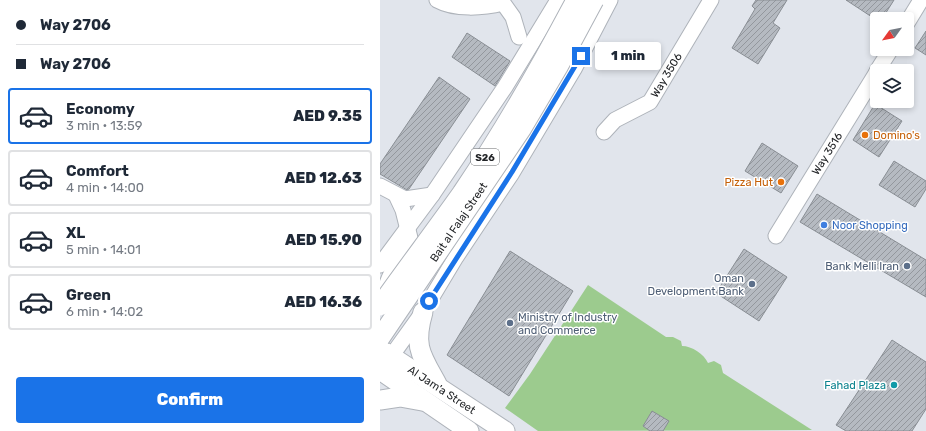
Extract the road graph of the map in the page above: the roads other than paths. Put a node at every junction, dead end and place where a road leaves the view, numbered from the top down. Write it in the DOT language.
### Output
graph roads {
  1 [pos="437,0"];
  2 [pos="558,0"];
  3 [pos="576,0"];
  4 [pos="594,0"];
  5 [pos="610,0"];
  6 [pos="711,0"];
  7 [pos="922,0"];
  8 [pos="506,2"];
  9 [pos="914,12"];
  10 [pos="519,37"];
  11 [pos="870,82"];
  12 [pos="604,132"];
  13 [pos="380,186"];
  14 [pos="396,195"];
  15 [pos="432,195"];
  16 [pos="407,228"];
  17 [pos="776,236"];
  18 [pos="456,257"];
  19 [pos="380,266"];
  20 [pos="380,306"];
  21 [pos="422,312"];
  22 [pos="380,338"];
  23 [pos="382,364"];
  24 [pos="438,385"];
  25 [pos="380,400"];
  26 [pos="423,401"];
  27 [pos="469,431"];
  28 [pos="504,431"];
  1 -- 8 [label="street"];
  2 -- 15 [label="street"];
  3 -- 20 [label="main road, Bait al Falaj Street / S26, bridge"];
  4 -- 22 [label="main road, Bait al Falaj Street / S26, bridge"];
  5 -- 18 [label="street"];
  6 -- 12 [label="street, Way 3506"];
  7 -- 9 [label="street"];
  8 -- 10 [label="street"];
  11 -- 17 [label="street, Way 3516"];
  13 -- 14 [label="street"];
  14 -- 15 [label="street"];
  14 -- 16 [label="street"];
  15 -- 16 [label="street"];
  16 -- 18 [label="street"];
  16 -- 19 [label="street"];
  18 -- 21 [label="street"];
  21 -- 23 [label="street"];
  21 -- 24 [label="main road"];
  23 -- 24 [label="main road, Al Jam'a Street"];
  23 -- 26 [label="main road, Al Jam'a Street"];
  24 -- 28 [label="main road, Al Jam'a Street"];
  25 -- 26 [label="main road"];
  26 -- 27 [label="main road, Al Jam'a Street"];
}
